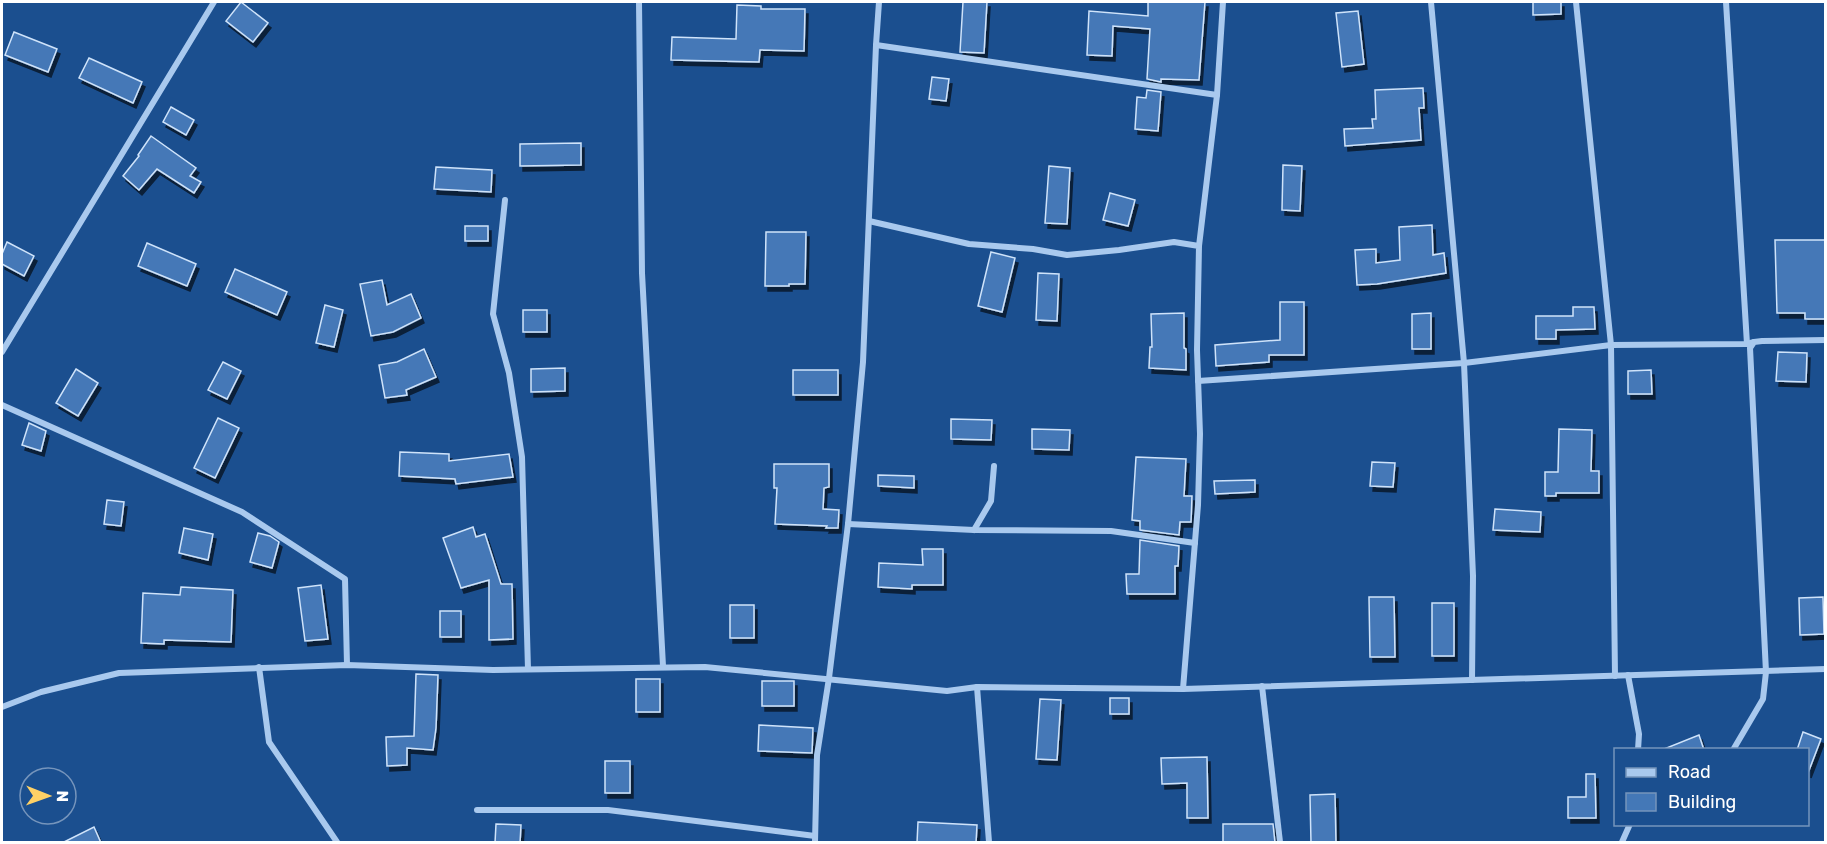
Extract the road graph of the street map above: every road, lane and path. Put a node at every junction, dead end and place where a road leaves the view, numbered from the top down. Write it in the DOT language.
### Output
graph roads {
  1 [pos="214,2"];
  2 [pos="639,2"];
  3 [pos="879,2"];
  4 [pos="1223,2"];
  5 [pos="1431,2"];
  6 [pos="1576,2"];
  7 [pos="1726,2"];
  8 [pos="876,45"];
  9 [pos="1217,95"];
  10 [pos="505,200"];
  11 [pos="869,221"];
  12 [pos="1199,246"];
  13 [pos="1826,340"];
  14 [pos="1750,343"];
  15 [pos="1611,345"];
  16 [pos="2,351"];
  17 [pos="1464,363"];
  18 [pos="1198,381"];
  19 [pos="2,405"];
  20 [pos="994,466"];
  21 [pos="848,524"];
  22 [pos="974,530"];
  23 [pos="1195,543"];
  24 [pos="347,665"];
  25 [pos="663,666"];
  26 [pos="259,667"];
  27 [pos="528,669"];
  28 [pos="1826,669"];
  29 [pos="1766,672"];
  30 [pos="1628,675"];
  31 [pos="1615,676"];
  32 [pos="829,678"];
  33 [pos="1472,680"];
  34 [pos="1262,686"];
  35 [pos="977,687"];
  36 [pos="1183,689"];
  37 [pos="2,707"];
  38 [pos="1638,748"];
  39 [pos="1734,748"];
  40 [pos="477,810"];
  41 [pos="1630,826"];
  42 [pos="815,839"];
  43 [pos="337,843"];
  44 [pos="989,843"];
  45 [pos="1280,843"];
  46 [pos="1623,843"];
  1 -- 16 [label="street"];
  2 -- 25 [label="street"];
  3 -- 8 [label="street"];
  4 -- 9 [label="street"];
  5 -- 17 [label="street"];
  6 -- 15 [label="street"];
  7 -- 14 [label="street"];
  8 -- 9 [label="street"];
  8 -- 11 [label="street"];
  9 -- 12 [label="street"];
  10 -- 27 [label="street"];
  11 -- 12 [label="street"];
  11 -- 21 [label="street"];
  12 -- 18 [label="street"];
  13 -- 14 [label="street"];
  14 -- 15 [label="street"];
  14 -- 29 [label="street"];
  15 -- 17 [label="street"];
  15 -- 31 [label="street"];
  17 -- 18 [label="street"];
  17 -- 33 [label="street"];
  18 -- 23 [label="street"];
  19 -- 24 [label="street"];
  20 -- 22 [label="street"];
  21 -- 22 [label="street"];
  21 -- 32 [label="street"];
  22 -- 23 [label="street"];
  23 -- 36 [label="street"];
  24 -- 26 [label="street"];
  24 -- 27 [label="street"];
  25 -- 27 [label="street"];
  25 -- 32 [label="street"];
  26 -- 37 [label="street"];
  26 -- 43 [label="street"];
  28 -- 29 [label="street"];
  29 -- 30 [label="street"];
  29 -- 39 [label="street"];
  30 -- 31 [label="street"];
  30 -- 38 [label="street"];
  31 -- 33 [label="street"];
  32 -- 35 [label="street"];
  32 -- 42 [label="street"];
  33 -- 34 [label="street"];
  34 -- 36 [label="street"];
  34 -- 45 [label="street"];
  35 -- 36 [label="street"];
  35 -- 44 [label="street"];
  40 -- 42 [label="street"];
  41 -- 46 [label="street"];
}
